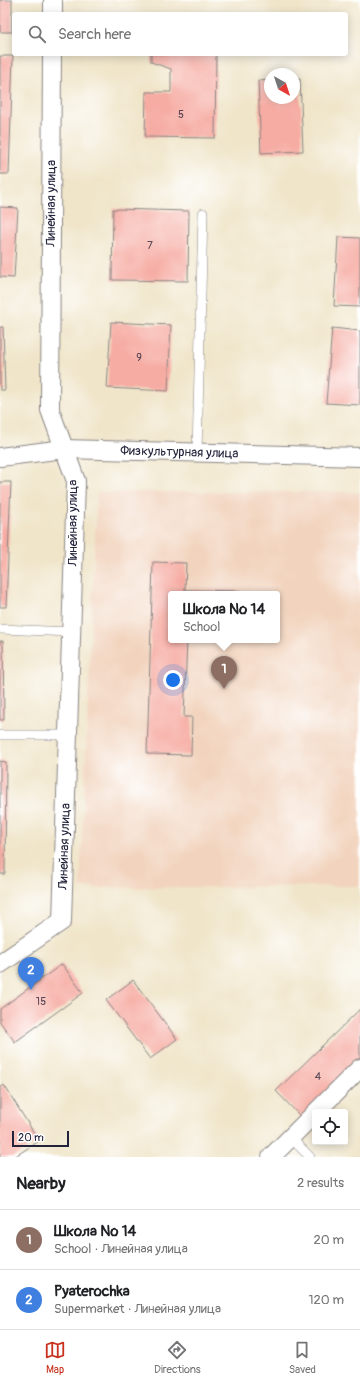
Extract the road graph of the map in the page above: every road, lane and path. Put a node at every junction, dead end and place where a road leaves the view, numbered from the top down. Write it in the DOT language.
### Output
graph roads {
  1 [pos="53,0"];
  2 [pos="53,12"];
  3 [pos="52,56"];
  4 [pos="203,213"];
  5 [pos="64,449"];
  6 [pos="197,453"];
  7 [pos="0,457"];
  8 [pos="360,457"];
  9 [pos="0,629"];
  10 [pos="71,632"];
  11 [pos="0,735"];
  12 [pos="68,735"];
  13 [pos="0,964"];
  14 [pos="360,1068"];
  15 [pos="318,1109"];
  16 [pos="312,1115"];
  17 [pos="290,1137"];
  18 [pos="271,1157"];
  19 [pos="310,1157"];
  1 -- 2 [label="street"];
  3 -- 5 [label="street, Линейная улица"];
  4 -- 6 [label="lane"];
  5 -- 6 [label="street, Физкультурная улица"];
  5 -- 7 [label="street, Физкультурная улица"];
  5 -- 10 [label="street, Линейная улица"];
  6 -- 8 [label="street, Физкультурная улица"];
  9 -- 10 [label="lane"];
  10 -- 12 [label="street, Линейная улица"];
  11 -- 12 [label="lane"];
  12 -- 13 [label="street, Линейная улица"];
  14 -- 15 [label="street"];
  16 -- 17 [label="street"];
  17 -- 18 [label="street"];
  17 -- 19 [label="lane"];
}
